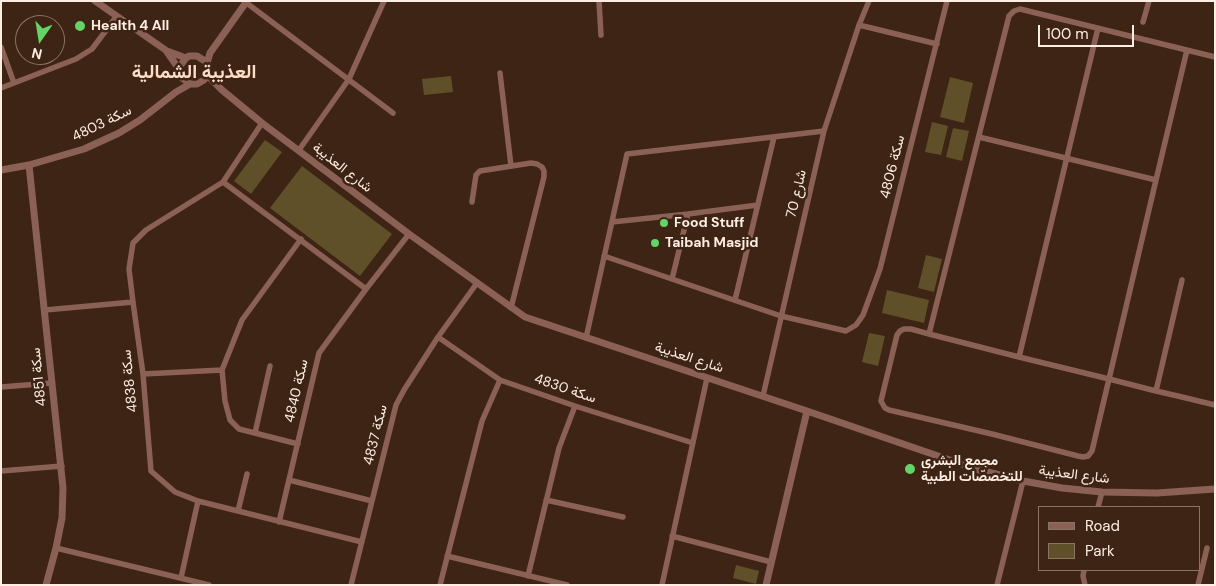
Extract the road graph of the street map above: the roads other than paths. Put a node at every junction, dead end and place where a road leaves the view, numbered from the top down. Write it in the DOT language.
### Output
graph roads {
  1 [pos="95,1"];
  2 [pos="384,1"];
  3 [pos="599,1"];
  4 [pos="869,1"];
  5 [pos="947,1"];
  6 [pos="1149,1"];
  7 [pos="246,2"];
  8 [pos="116,17"];
  9 [pos="1143,22"];
  10 [pos="859,24"];
  11 [pos="1098,28"];
  12 [pos="601,35"];
  13 [pos="937,44"];
  14 [pos="1,47"];
  15 [pos="1187,50"];
  16 [pos="167,51"];
  17 [pos="210,53"];
  18 [pos="201,57"];
  19 [pos="1215,57"];
  20 [pos="186,58"];
  21 [pos="206,63"];
  22 [pos="179,70"];
  23 [pos="500,73"];
  24 [pos="207,75"];
  25 [pos="182,78"];
  26 [pos="349,79"];
  27 [pos="200,83"];
  28 [pos="14,84"];
  29 [pos="190,84"];
  30 [pos="1,88"];
  31 [pos="222,90"];
  32 [pos="176,92"];
  33 [pos="393,113"];
  34 [pos="262,123"];
  35 [pos="824,131"];
  36 [pos="774,137"];
  37 [pos="978,137"];
  38 [pos="299,150"];
  39 [pos="1067,159"];
  40 [pos="29,165"];
  41 [pos="511,166"];
  42 [pos="1,170"];
  43 [pos="1156,180"];
  44 [pos="223,182"];
  45 [pos="472,202"];
  46 [pos="758,205"];
  47 [pos="688,214"];
  48 [pos="612,222"];
  49 [pos="408,234"];
  50 [pos="301,239"];
  51 [pos="604,256"];
  52 [pos="672,279"];
  53 [pos="1182,280"];
  54 [pos="477,283"];
  55 [pos="366,289"];
  56 [pos="735,300"];
  57 [pos="133,302"];
  58 [pos="511,308"];
  59 [pos="45,310"];
  60 [pos="781,316"];
  61 [pos="930,334"];
  62 [pos="438,337"];
  63 [pos="586,338"];
  64 [pos="1019,357"];
  65 [pos="270,366"];
  66 [pos="222,370"];
  67 [pos="143,374"];
  68 [pos="707,378"];
  69 [pos="1109,379"];
  70 [pos="500,380"];
  71 [pos="52,383"];
  72 [pos="1,386"];
  73 [pos="1156,391"];
  74 [pos="763,396"];
  75 [pos="1215,405"];
  76 [pos="575,406"];
  77 [pos="807,411"];
  78 [pos="255,433"];
  79 [pos="298,444"];
  80 [pos="693,444"];
  81 [pos="62,466"];
  82 [pos="1,471"];
  83 [pos="247,474"];
  84 [pos="289,480"];
  85 [pos="1024,481"];
  86 [pos="1215,489"];
  87 [pos="1102,492"];
  88 [pos="546,500"];
  89 [pos="198,501"];
  90 [pos="372,501"];
  91 [pos="1098,506"];
  92 [pos="238,511"];
  93 [pos="623,517"];
  94 [pos="279,522"];
  95 [pos="672,536"];
  96 [pos="362,542"];
  97 [pos="56,548"];
  98 [pos="1208,548"];
  99 [pos="447,556"];
  100 [pos="771,562"];
  101 [pos="1084,571"];
  102 [pos="528,576"];
  103 [pos="181,578"];
  104 [pos="46,585"];
  105 [pos="209,585"];
  106 [pos="351,585"];
  107 [pos="440,585"];
  108 [pos="567,585"];
  109 [pos="662,585"];
  110 [pos="766,585"];
  111 [pos="997,585"];
  112 [pos="1085,585"];
  113 [pos="1198,585"];
  1 -- 8 [label="street"];
  2 -- 26 [label="street"];
  3 -- 12 [label="street"];
  4 -- 10 [label="street, شارع 70"];
  5 -- 13 [label="street, سكة 4806"];
  6 -- 9 [label="street"];
  7 -- 17 [label="street"];
  7 -- 26 [label="street"];
  8 -- 16 [label="street"];
  8 -- 28 [label="street"];
  10 -- 13 [label="street"];
  10 -- 35 [label="street, شارع 70"];
  11 -- 15 [label="street"];
  11 -- 37 [label="street"];
  11 -- 39 [label="street"];
  13 -- 60 [label="street, سكة 4806"];
  14 -- 28 [label="street"];
  15 -- 19 [label="street"];
  15 -- 43 [label="street"];
  16 -- 20 [label="street"];
  16 -- 22 [label="street"];
  17 -- 18 [label="street"];
  17 -- 21 [label="street"];
  18 -- 20 [label="street"];
  18 -- 21 [label="street"];
  20 -- 22 [label="street"];
  21 -- 24 [label="street"];
  22 -- 25 [label="street"];
  23 -- 41 [label="street"];
  24 -- 27 [label="street"];
  24 -- 31 [label="street, شارع العذيبة"];
  25 -- 29 [label="street"];
  25 -- 32 [label="street, سكة 4803"];
  26 -- 33 [label="street"];
  26 -- 38 [label="street"];
  27 -- 29 [label="street"];
  27 -- 31 [label="street, شارع العذيبة"];
  28 -- 30 [label="street"];
  29 -- 32 [label="street, سكة 4803"];
  31 -- 34 [label="street, شارع العذيبة"];
  32 -- 40 [label="street, سكة 4803"];
  34 -- 38 [label="street, شارع العذيبة"];
  34 -- 44 [label="street, سكة 4838"];
  35 -- 36 [label="street"];
  35 -- 60 [label="street, شارع 70"];
  36 -- 46 [label="street"];
  36 -- 48 [label="street"];
  37 -- 39 [label="street"];
  37 -- 61 [label="street"];
  38 -- 49 [label="street, شارع العذيبة"];
  39 -- 43 [label="street"];
  39 -- 64 [label="street"];
  40 -- 42 [label="street, سكة 4803"];
  40 -- 59 [label="street, سكة 4851"];
  41 -- 45 [label="street"];
  41 -- 58 [label="street"];
  43 -- 69 [label="street"];
  44 -- 50 [label="street"];
  44 -- 57 [label="street, سكة 4838"];
  46 -- 47 [label="street"];
  46 -- 56 [label="street"];
  47 -- 48 [label="street"];
  47 -- 52 [label="street"];
  48 -- 51 [label="street"];
  49 -- 54 [label="street, شارع العذيبة"];
  49 -- 55 [label="street, سكة 4840"];
  50 -- 55 [label="street"];
  50 -- 66 [label="street"];
  51 -- 52 [label="street"];
  51 -- 63 [label="street"];
  52 -- 56 [label="street"];
  53 -- 73 [label="street"];
  54 -- 58 [label="street, شارع العذيبة"];
  54 -- 62 [label="street, سكة 4837"];
  55 -- 79 [label="street, سكة 4840"];
  56 -- 60 [label="street"];
  57 -- 59 [label="street"];
  57 -- 67 [label="street, سكة 4838"];
  58 -- 63 [label="street, شارع العذيبة"];
  59 -- 71 [label="street, سكة 4851"];
  60 -- 74 [label="street, شارع 70"];
  61 -- 64 [label="street"];
  61 -- 69 [label="street"];
  62 -- 70 [label="street, سكة 4830"];
  62 -- 90 [label="street, سكة 4837"];
  63 -- 68 [label="street, شارع العذيبة"];
  64 -- 69 [label="street"];
  65 -- 78 [label="street"];
  66 -- 67 [label="street"];
  66 -- 78 [label="street"];
  67 -- 89 [label="street, سكة 4838"];
  68 -- 74 [label="street, شارع العذيبة"];
  68 -- 80 [label="street"];
  69 -- 73 [label="street"];
  70 -- 76 [label="street, سكة 4830"];
  70 -- 99 [label="street"];
  71 -- 72 [label="street"];
  71 -- 81 [label="street, سكة 4851"];
  73 -- 75 [label="street"];
  74 -- 77 [label="street, شارع العذيبة"];
  76 -- 80 [label="street, سكة 4830"];
  76 -- 88 [label="street"];
  77 -- 85 [label="street, شارع العذيبة"];
  77 -- 100 [label="street"];
  78 -- 79 [label="street"];
  79 -- 84 [label="street, سكة 4840"];
  80 -- 95 [label="street"];
  81 -- 82 [label="street"];
  81 -- 97 [label="street, سكة 4851"];
  83 -- 92 [label="street"];
  84 -- 90 [label="street"];
  84 -- 94 [label="street, سكة 4840"];
  85 -- 87 [label="street, شارع العذيبة"];
  85 -- 111 [label="street"];
  86 -- 87 [label="street, شارع العذيبة"];
  87 -- 91 [label="street"];
  88 -- 93 [label="street"];
  88 -- 102 [label="street"];
  89 -- 92 [label="street, سكة 4838"];
  89 -- 103 [label="street"];
  90 -- 96 [label="street, سكة 4837"];
  92 -- 94 [label="street, سكة 4838"];
  94 -- 96 [label="street, سكة 4838"];
  95 -- 100 [label="street"];
  95 -- 109 [label="street"];
  96 -- 106 [label="street, سكة 4837"];
  97 -- 103 [label="street"];
  97 -- 104 [label="street, سكة 4851"];
  98 -- 113 [label="street"];
  99 -- 102 [label="street"];
  99 -- 107 [label="street"];
  100 -- 110 [label="street"];
  101 -- 112 [label="street"];
  102 -- 108 [label="street"];
  103 -- 105 [label="street"];
}
